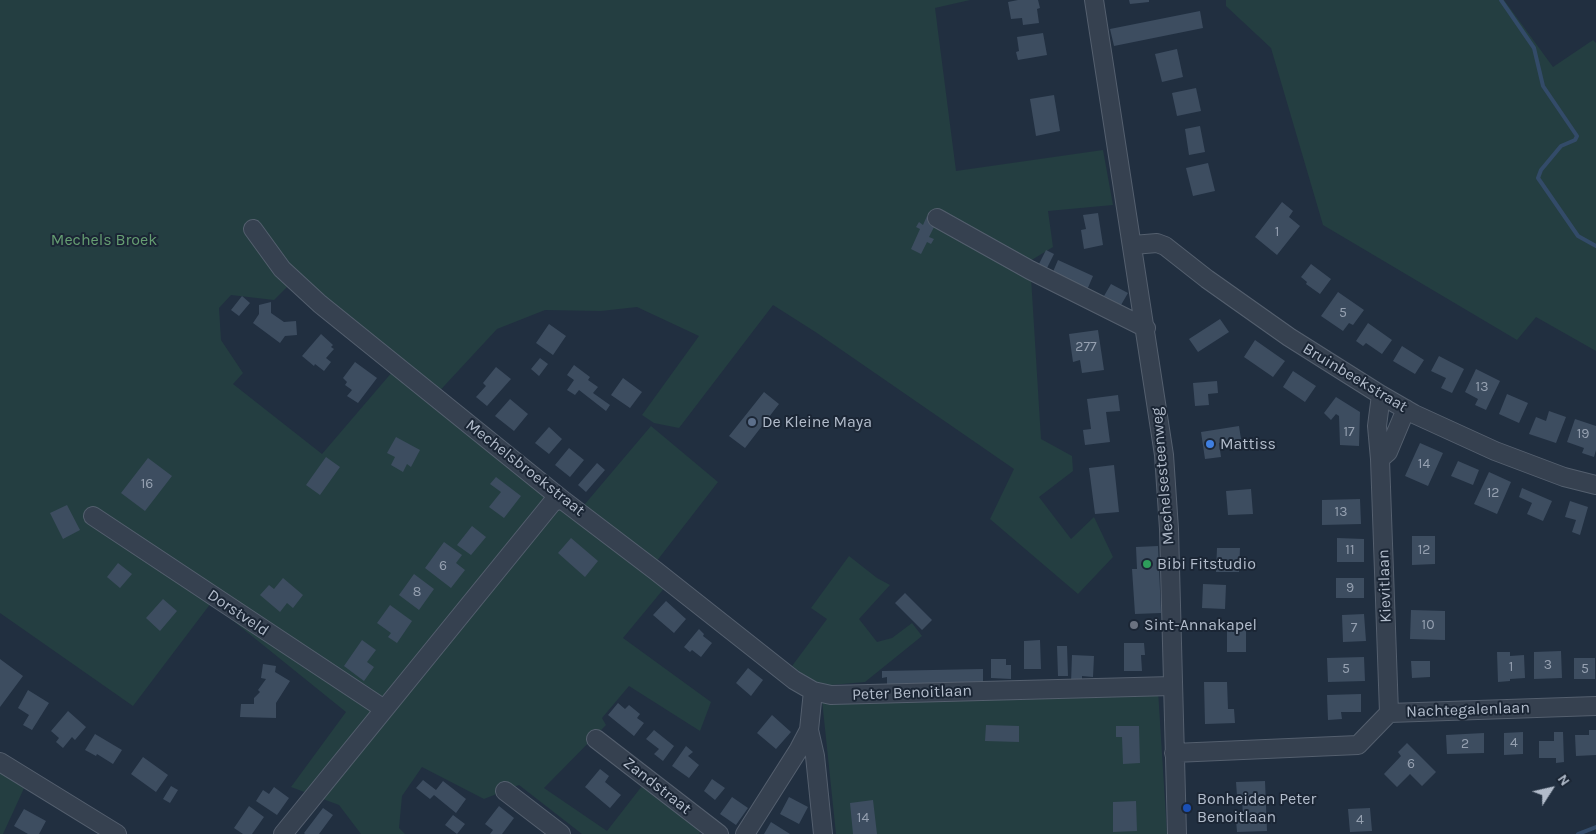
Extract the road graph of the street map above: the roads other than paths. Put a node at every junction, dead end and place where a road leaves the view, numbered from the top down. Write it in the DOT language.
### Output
graph roads {
  1 [pos="1094,0"];
  2 [pos="938,218"];
  3 [pos="253,229"];
  4 [pos="1133,246"];
  5 [pos="1146,328"];
  6 [pos="1381,395"];
  7 [pos="1406,409"];
  8 [pos="1380,459"];
  9 [pos="1596,486"];
  10 [pos="564,501"];
  11 [pos="93,516"];
  12 [pos="1172,686"];
  13 [pos="813,691"];
  14 [pos="1596,706"];
  15 [pos="384,709"];
  16 [pos="1389,713"];
  17 [pos="809,730"];
  18 [pos="596,739"];
  19 [pos="1174,753"];
  20 [pos="0,762"];
  21 [pos="504,792"];
  22 [pos="117,834"];
  23 [pos="283,834"];
  24 [pos="561,834"];
  25 [pos="719,834"];
  26 [pos="745,834"];
  27 [pos="823,834"];
  28 [pos="1177,834"];
  1 -- 4 [label="street, Mechelsesteenweg"];
  2 -- 5 [label="street"];
  3 -- 10 [label="street, Mechelsbroekstraat"];
  4 -- 5 [label="street, Mechelsesteenweg"];
  4 -- 6 [label="street, Bruinbeekstraat"];
  5 -- 12 [label="street, Mechelsesteenweg"];
  6 -- 7 [label="street, Bruinbeekstraat"];
  6 -- 8 [label="street, Kievitlaan"];
  7 -- 8 [label="street"];
  7 -- 9 [label="street, Bruinbeekstraat"];
  8 -- 16 [label="street, Kievitlaan"];
  10 -- 13 [label="street, Mechelsbroekstraat"];
  10 -- 15 [label="street"];
  11 -- 15 [label="street, Dorstveld"];
  12 -- 13 [label="street, Peter Benoitlaan"];
  12 -- 19 [label="street, Mechelsesteenweg"];
  13 -- 17 [label="street"];
  14 -- 16 [label="street, Nachtegalenlaan"];
  15 -- 23 [label="street"];
  16 -- 19 [label="street, Nachtegalenlaan"];
  17 -- 26 [label="street"];
  17 -- 27 [label="street"];
  18 -- 25 [label="street, Zandstraat"];
  19 -- 28 [label="street, Mechelsesteenweg"];
  20 -- 22 [label="street"];
  21 -- 24 [label="street"];
}
